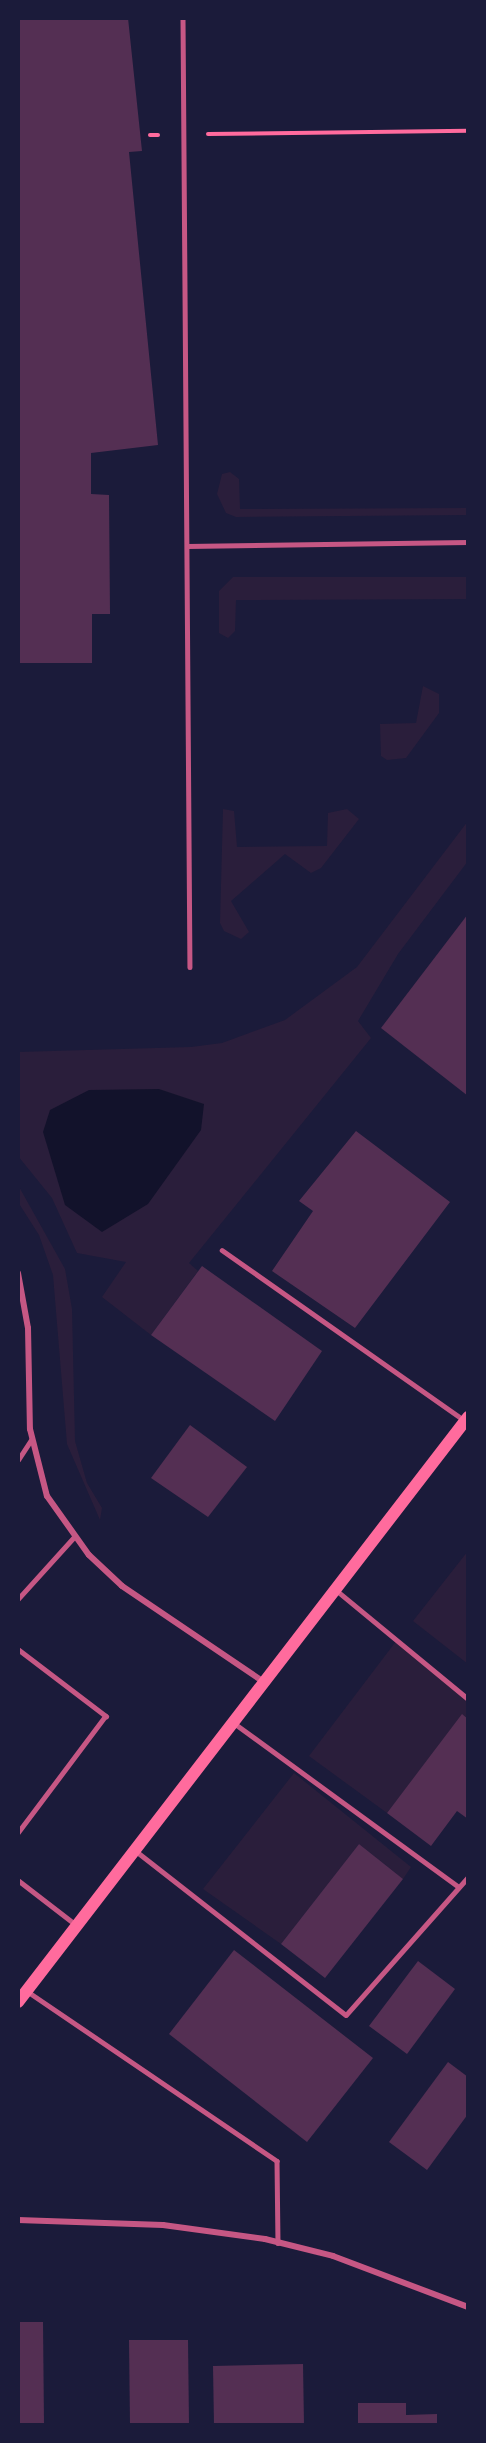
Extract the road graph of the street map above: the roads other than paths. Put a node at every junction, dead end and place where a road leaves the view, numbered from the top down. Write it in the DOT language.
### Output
graph roads {
  1 [pos="183,18"];
  2 [pos="468,542"];
  3 [pos="187,546"];
  4 [pos="190,967"];
  5 [pos="222,1250"];
  6 [pos="18,1273"];
  7 [pos="467,1419"];
  8 [pos="32,1440"];
  9 [pos="18,1460"];
  10 [pos="74,1537"];
  11 [pos="336,1590"];
  12 [pos="18,1599"];
  13 [pos="18,1649"];
  14 [pos="265,1683"];
  15 [pos="468,1699"];
  16 [pos="234,1723"];
  17 [pos="18,1833"];
  18 [pos="134,1850"];
  19 [pos="468,1877"];
  20 [pos="18,1880"];
  21 [pos="459,1887"];
  22 [pos="78,1925"];
  23 [pos="27,1991"];
  24 [pos="18,2002"];
  25 [pos="18,2220"];
  26 [pos="278,2243"];
  27 [pos="468,2307"];
  1 -- 3 [label="lane"];
  2 -- 3 [label="lane"];
  3 -- 4 [label="lane"];
  5 -- 7 [label="lane"];
  6 -- 8 [label="street"];
  7 -- 11 [label="main road"];
  8 -- 9 [label="lane"];
  8 -- 10 [label="street"];
  10 -- 12 [label="lane"];
  10 -- 14 [label="street"];
  11 -- 14 [label="main road"];
  11 -- 15 [label="lane"];
  13 -- 17 [label="lane"];
  14 -- 16 [label="main road"];
  16 -- 18 [label="main road"];
  16 -- 21 [label="lane"];
  18 -- 21 [label="lane"];
  18 -- 22 [label="main road"];
  19 -- 21 [label="lane"];
  20 -- 22 [label="lane"];
  22 -- 23 [label="main road"];
  23 -- 24 [label="main road"];
  23 -- 26 [label="lane"];
  25 -- 26 [label="street"];
  26 -- 27 [label="street"];
}
